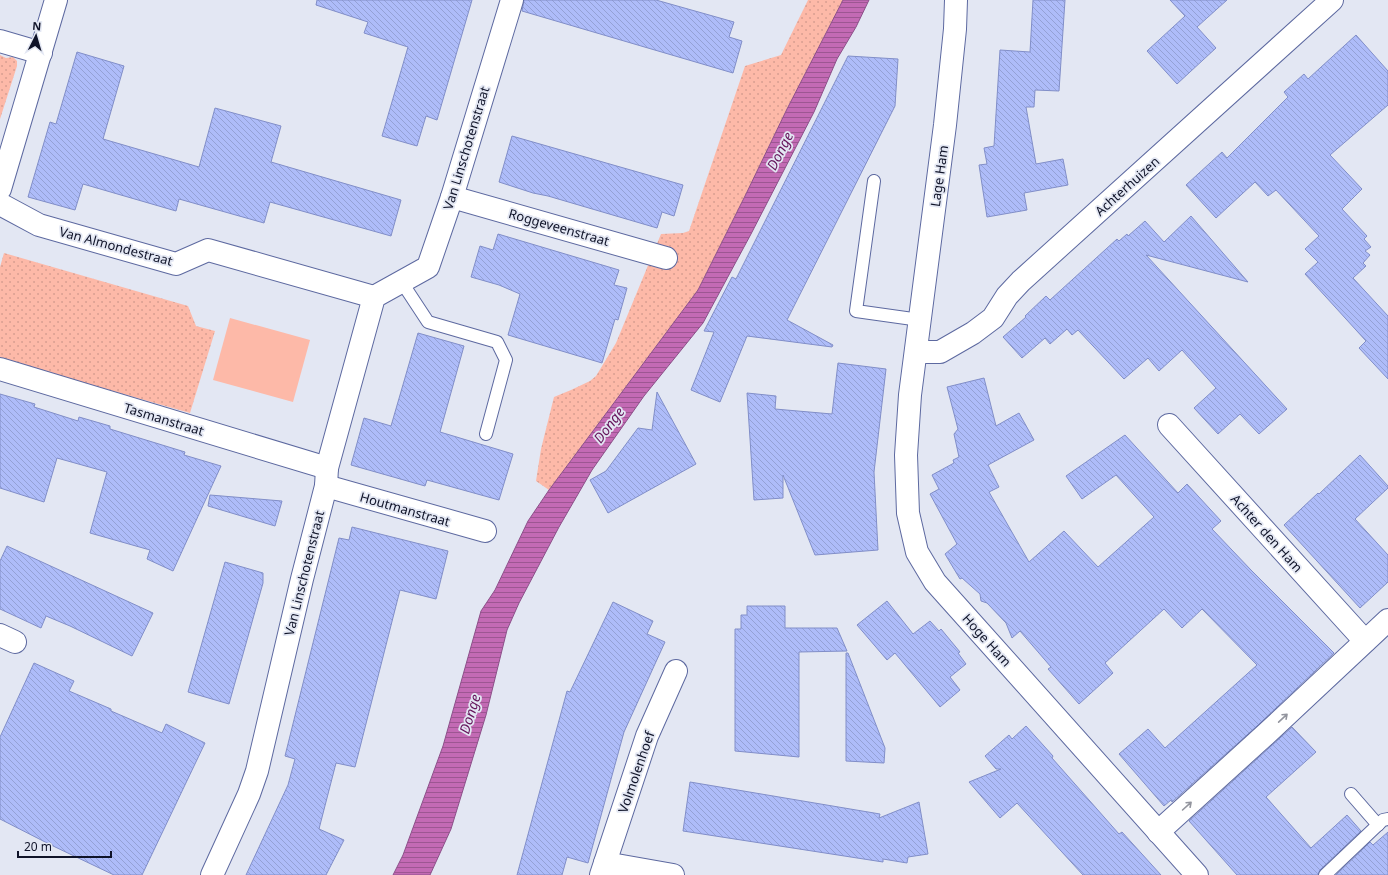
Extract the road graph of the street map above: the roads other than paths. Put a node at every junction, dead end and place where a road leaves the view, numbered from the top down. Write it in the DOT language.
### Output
graph roads {
  1 [pos="56,0"];
  2 [pos="512,0"];
  3 [pos="956,0"];
  4 [pos="1332,0"];
  5 [pos="0,41"];
  6 [pos="41,53"];
  7 [pos="874,181"];
  8 [pos="0,189"];
  9 [pos="452,197"];
  10 [pos="0,204"];
  11 [pos="666,258"];
  12 [pos="401,282"];
  13 [pos="374,297"];
  14 [pos="920,320"];
  15 [pos="916,352"];
  16 [pos="0,369"];
  17 [pos="1169,425"];
  18 [pos="486,434"];
  19 [pos="327,477"];
  20 [pos="484,532"];
  21 [pos="1388,620"];
  22 [pos="1365,641"];
  23 [pos="676,671"];
  24 [pos="1351,794"];
  25 [pos="1383,822"];
  26 [pos="1158,832"];
  27 [pos="603,869"];
  28 [pos="212,875"];
  29 [pos="673,875"];
  30 [pos="1197,875"];
  31 [pos="1325,875"];
  1 -- 6 [label="street"];
  2 -- 9 [label="street, Van Linschotenstraat"];
  3 -- 14 [label="street, Lage Ham"];
  4 -- 15 [label="street, Achterhuizen"];
  5 -- 6 [label="street"];
  6 -- 8 [label="street"];
  7 -- 14 [label="lane"];
  9 -- 11 [label="street, Roggeveenstraat"];
  9 -- 12 [label="street, Van Linschotenstraat"];
  10 -- 13 [label="street, Van Almondestraat"];
  12 -- 13 [label="street, Van Linschotenstraat"];
  12 -- 18 [label="lane"];
  13 -- 19 [label="street, Van Linschotenstraat"];
  14 -- 15 [label="street, Lage Ham"];
  15 -- 26 [label="street, Hoge Ham"];
  16 -- 19 [label="street, Tasmanstraat"];
  17 -- 22 [label="street, Achter den Ham"];
  19 -- 20 [label="street, Houtmanstraat"];
  19 -- 28 [label="street, Van Linschotenstraat"];
  21 -- 22 [label="street"];
  26 -- 22 [label="street, one-way"];
  23 -- 27 [label="street, Volmolenhoef"];
  24 -- 25 [label="lane"];
  25 -- 31 [label="lane"];
  26 -- 30 [label="street, Hoge Ham"];
  27 -- 29 [label="street"];
}
